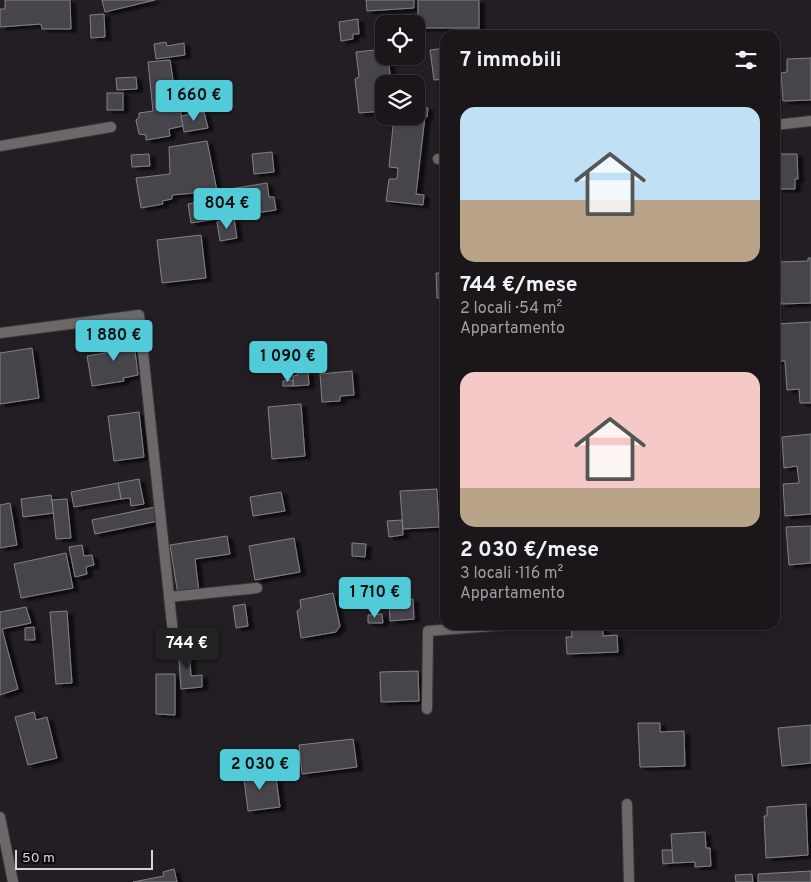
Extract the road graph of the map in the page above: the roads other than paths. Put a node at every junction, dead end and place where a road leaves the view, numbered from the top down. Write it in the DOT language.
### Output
graph roads {
  1 [pos="811,121"];
  2 [pos="780,124"];
  3 [pos="111,127"];
  4 [pos="0,146"];
  5 [pos="0,333"];
  6 [pos="257,588"];
  7 [pos="169,597"];
  8 [pos="441,630"];
  9 [pos="175,652"];
  10 [pos="427,709"];
  11 [pos="627,804"];
  12 [pos="0,817"];
  13 [pos="13,882"];
  14 [pos="629,882"];
  1 -- 2 [label="street"];
  3 -- 4 [label="street"];
  5 -- 7 [label="street"];
  6 -- 7 [label="street"];
  7 -- 9 [label="street"];
  8 -- 10 [label="street"];
  11 -- 14 [label="street"];
  12 -- 13 [label="street"];
}
